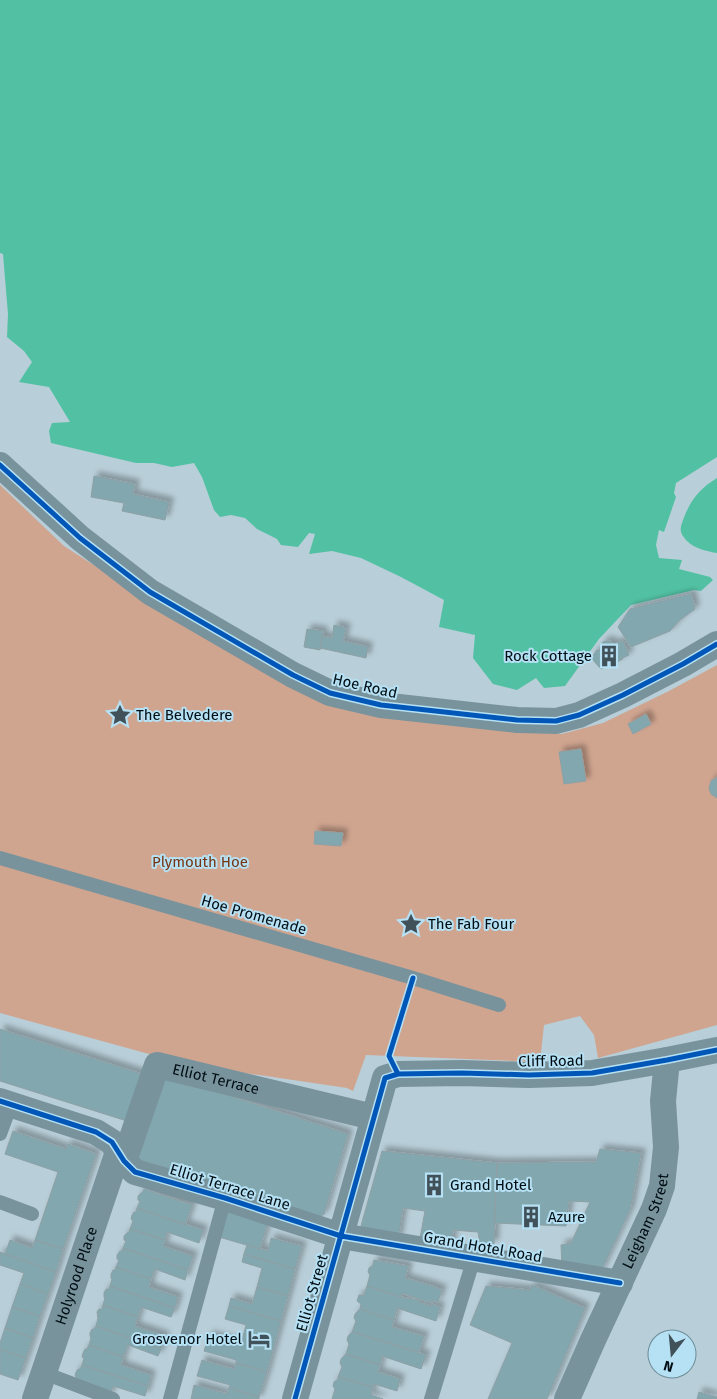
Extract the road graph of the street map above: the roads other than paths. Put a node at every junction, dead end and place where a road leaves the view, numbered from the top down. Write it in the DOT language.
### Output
graph roads {
  1 [pos="0,465"];
  2 [pos="717,644"];
  3 [pos="0,858"];
  4 [pos="499,1005"];
  5 [pos="717,1050"];
  6 [pos="667,1060"];
  7 [pos="384,1078"];
  8 [pos="5,1102"];
  9 [pos="373,1117"];
  10 [pos="0,1134"];
  11 [pos="121,1157"];
  12 [pos="225,1198"];
  13 [pos="0,1202"];
  14 [pos="32,1214"];
  15 [pos="341,1236"];
  16 [pos="474,1258"];
  17 [pos="620,1283"];
  18 [pos="44,1373"];
  19 [pos="35,1399"];
  20 [pos="113,1399"];
  21 [pos="170,1399"];
  22 [pos="295,1399"];
  23 [pos="431,1399"];
  24 [pos="567,1399"];
  1 -- 2 [label="street, Hoe Road"];
  3 -- 4 [label="lane, Hoe Promenade"];
  5 -- 6 [label="street, Cliff Road"];
  6 -- 7 [label="street, Cliff Road"];
  6 -- 17 [label="street, Leigham Street"];
  7 -- 9 [label="street, Elliot Street"];
  8 -- 10 [label="lane"];
  8 -- 11 [label="street, Elliot Terrace Lane"];
  9 -- 11 [label="street, Elliot Terrace"];
  9 -- 15 [label="street, Elliot Street"];
  11 -- 12 [label="street, Elliot Terrace Lane"];
  11 -- 18 [label="street, Holyrood Place"];
  12 -- 15 [label="street, Elliot Terrace Lane"];
  12 -- 21 [label="lane"];
  13 -- 14 [label="lane"];
  15 -- 16 [label="street, Grand Hotel Road"];
  15 -- 22 [label="street, Elliot Street"];
  16 -- 17 [label="street, Grand Hotel Road"];
  16 -- 23 [label="lane"];
  17 -- 24 [label="street, Leigham Street"];
  18 -- 19 [label="street, Holyrood Place"];
  18 -- 20 [label="lane"];
}
